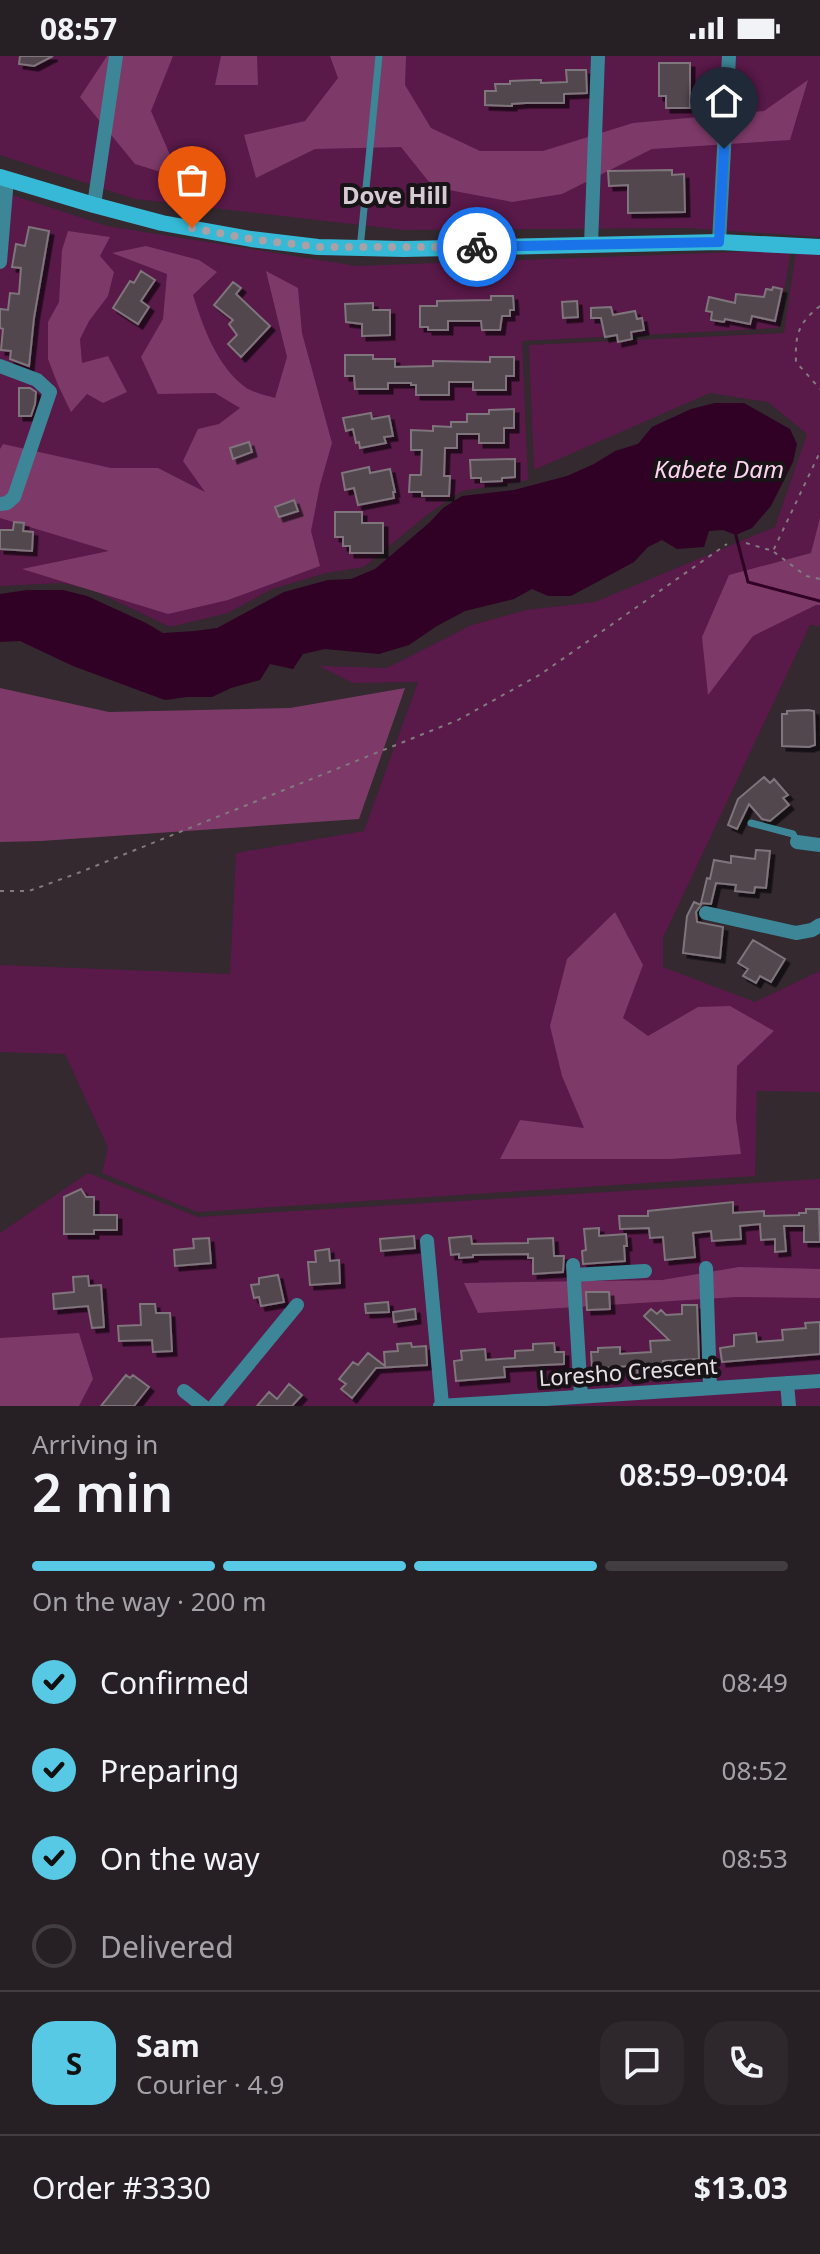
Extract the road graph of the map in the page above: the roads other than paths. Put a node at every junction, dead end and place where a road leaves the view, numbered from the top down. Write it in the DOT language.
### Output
graph roads {
  1 [pos="116,56"];
  2 [pos="379,56"];
  3 [pos="598,56"];
  4 [pos="729,56"];
  5 [pos="4,178"];
  6 [pos="94,205"];
  7 [pos="719,242"];
  8 [pos="591,245"];
  9 [pos="820,247"];
  10 [pos="360,249"];
  11 [pos="0,262"];
  12 [pos="0,366"];
  13 [pos="0,504"];
  14 [pos="751,823"];
  15 [pos="793,842"];
  16 [pos="820,845"];
  17 [pos="706,913"];
  18 [pos="820,925"];
  19 [pos="427,1241"];
  20 [pos="706,1268"];
  21 [pos="645,1271"];
  22 [pos="297,1305"];
  23 [pos="820,1381"];
  24 [pos="787,1383"];
  25 [pos="710,1387"];
  26 [pos="184,1391"];
  27 [pos="581,1396"];
  28 [pos="203,1406"];
  29 [pos="214,1406"];
  30 [pos="441,1406"];
  31 [pos="789,1406"];
  1 -- 6 [label="street"];
  2 -- 10 [label="lane"];
  3 -- 8 [label="street"];
  4 -- 7 [label="street"];
  5 -- 6 [label="main road"];
  5 -- 11 [label="street"];
  6 -- 10 [label="main road"];
  7 -- 8 [label="main road"];
  7 -- 9 [label="main road"];
  8 -- 10 [label="main road"];
  12 -- 13 [label="street"];
  14 -- 15 [label="lane"];
  15 -- 16 [label="street"];
  17 -- 18 [label="street"];
  19 -- 30 [label="street"];
  20 -- 25 [label="street"];
  21 -- 27 [label="street"];
  22 -- 29 [label="street"];
  23 -- 24 [label="street, Loresho Crescent"];
  24 -- 25 [label="street, Loresho Crescent"];
  24 -- 31 [label="street"];
  25 -- 27 [label="street, Loresho Crescent"];
  26 -- 28 [label="street"];
  27 -- 30 [label="street, Loresho Crescent"];
}
